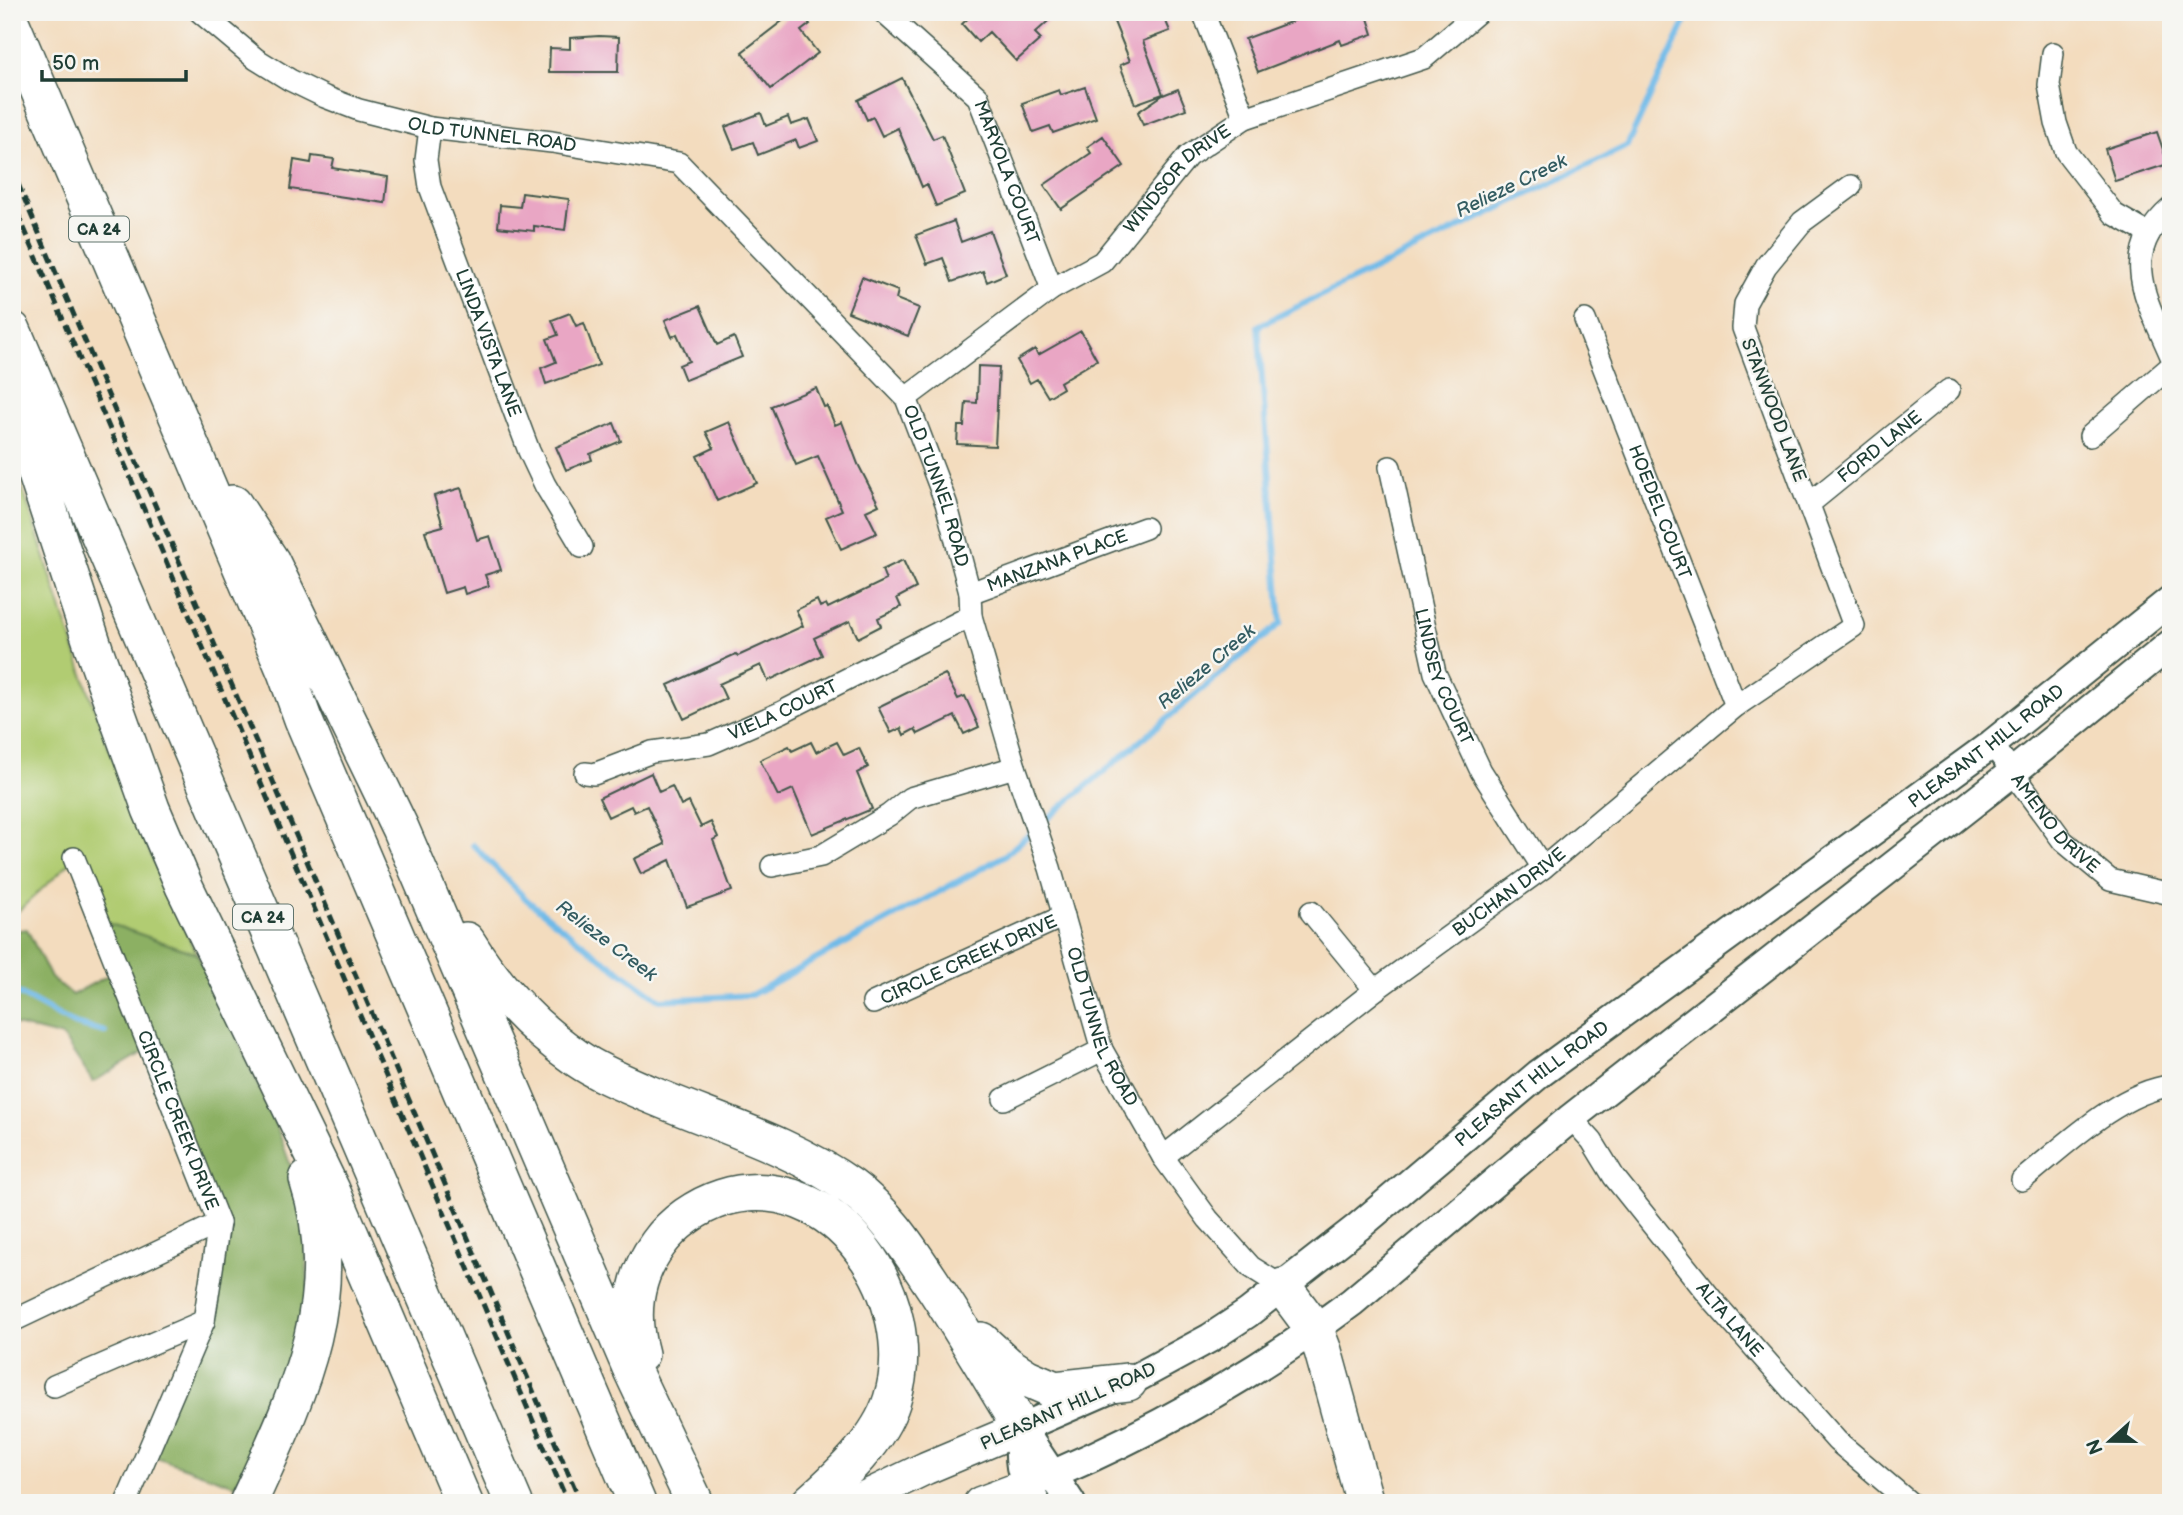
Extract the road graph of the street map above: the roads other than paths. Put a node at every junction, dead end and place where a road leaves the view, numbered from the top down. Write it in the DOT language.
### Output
graph roads {
  1 [pos="200,12"];
  2 [pos="883,12"];
  3 [pos="1203,12"];
  4 [pos="1478,12"];
  5 [pos="12,26"];
  6 [pos="2053,53"];
  7 [pos="1245,118"];
  8 [pos="430,128"];
  9 [pos="1851,186"];
  10 [pos="2171,208"];
  11 [pos="2149,234"];
  12 [pos="1052,289"];
  13 [pos="1585,320"];
  14 [pos="12,332"];
  15 [pos="2171,356"];
  16 [pos="2171,366"];
  17 [pos="1949,390"];
  18 [pos="906,398"];
  19 [pos="186,433"];
  20 [pos="2090,436"];
  21 [pos="1390,467"];
  22 [pos="1809,504"];
  23 [pos="1145,528"];
  24 [pos="582,547"];
  25 [pos="970,593"];
  26 [pos="2171,600"];
  27 [pos="971,615"];
  28 [pos="1854,626"];
  29 [pos="2171,644"];
  30 [pos="1736,706"];
  31 [pos="1992,744"];
  32 [pos="1015,767"];
  33 [pos="2013,772"];
  34 [pos="585,773"];
  35 [pos="400,828"];
  36 [pos="74,858"];
  37 [pos="772,866"];
  38 [pos="1543,868"];
  39 [pos="2171,894"];
  40 [pos="1311,912"];
  41 [pos="1063,916"];
  42 [pos="1375,990"];
  43 [pos="873,1003"];
  44 [pos="1102,1050"];
  45 [pos="269,1062"];
  46 [pos="2171,1086"];
  47 [pos="1004,1099"];
  48 [pos="1571,1118"];
  49 [pos="1163,1157"];
  50 [pos="2022,1180"];
  51 [pos="219,1223"];
  52 [pos="1283,1287"];
  53 [pos="17,1319"];
  54 [pos="204,1321"];
  55 [pos="959,1325"];
  56 [pos="1314,1330"];
  57 [pos="1128,1382"];
  58 [pos="54,1386"];
  59 [pos="1021,1428"];
  60 [pos="1038,1488"];
  61 [pos="692,1495"];
  62 [pos="126,1503"];
  63 [pos="248,1503"];
  64 [pos="464,1503"];
  65 [pos="514,1503"];
  66 [pos="636,1503"];
  67 [pos="810,1503"];
  68 [pos="853,1503"];
  69 [pos="980,1503"];
  70 [pos="1071,1503"];
  71 [pos="1365,1503"];
  72 [pos="1910,1503"];
  1 -- 8 [label="street, OLD TUNNEL ROAD"];
  2 -- 12 [label="street, MARYOLA COURT"];
  3 -- 7 [label="street"];
  4 -- 7 [label="street, WINDSOR DRIVE"];
  5 -- 19 [label="highway, CA 24"];
  6 -- 11 [label="street"];
  7 -- 12 [label="street, WINDSOR DRIVE"];
  8 -- 18 [label="street, OLD TUNNEL ROAD"];
  8 -- 24 [label="street, LINDA VISTA LANE"];
  9 -- 22 [label="street, STANWOOD LANE"];
  10 -- 11 [label="street"];
  11 -- 15 [label="street"];
  12 -- 18 [label="street, WINDSOR DRIVE"];
  13 -- 30 [label="street, HOEDEL COURT"];
  14 -- 45 [label="highway"];
  14 -- 65 [label="highway, CA 24"];
  16 -- 20 [label="street"];
  17 -- 22 [label="street, FORD LANE"];
  18 -- 25 [label="street, OLD TUNNEL ROAD"];
  19 -- 35 [label="highway"];
  19 -- 66 [label="highway, CA 24"];
  21 -- 38 [label="street, LINDSEY COURT"];
  22 -- 28 [label="street, STANWOOD LANE"];
  23 -- 25 [label="street, MANZANA PLACE"];
  25 -- 27 [label="street, OLD TUNNEL ROAD"];
  26 -- 31 [label="main road, PLEASANT HILL ROAD"];
  27 -- 32 [label="street, OLD TUNNEL ROAD"];
  27 -- 34 [label="street, VIELA COURT"];
  28 -- 30 [label="street, BUCHAN DRIVE"];
  29 -- 33 [label="main road, PLEASANT HILL ROAD"];
  30 -- 38 [label="street, BUCHAN DRIVE"];
  31 -- 33 [label="street, AMENO DRIVE"];
  31 -- 52 [label="main road, PLEASANT HILL ROAD"];
  32 -- 37 [label="street"];
  32 -- 41 [label="street, OLD TUNNEL ROAD"];
  33 -- 39 [label="street, AMENO DRIVE"];
  33 -- 48 [label="main road, PLEASANT HILL ROAD"];
  35 -- 55 [label="highway"];
  35 -- 61 [label="highway"];
  36 -- 51 [label="street, CIRCLE CREEK DRIVE"];
  38 -- 42 [label="street, BUCHAN DRIVE"];
  40 -- 42 [label="street"];
  41 -- 43 [label="street, CIRCLE CREEK DRIVE"];
  41 -- 44 [label="street, OLD TUNNEL ROAD"];
  42 -- 49 [label="street, BUCHAN DRIVE"];
  44 -- 47 [label="street"];
  44 -- 49 [label="street, OLD TUNNEL ROAD"];
  45 -- 63 [label="highway"];
  45 -- 64 [label="highway"];
  46 -- 50 [label="street"];
  48 -- 56 [label="main road, PLEASANT HILL ROAD"];
  48 -- 72 [label="street, ALTA LANE"];
  49 -- 52 [label="street, OLD TUNNEL ROAD"];
  51 -- 53 [label="street"];
  51 -- 54 [label="street, CIRCLE CREEK DRIVE"];
  52 -- 56 [label="highway"];
  52 -- 57 [label="main road, PLEASANT HILL ROAD"];
  54 -- 58 [label="street"];
  54 -- 62 [label="street, CIRCLE CREEK DRIVE"];
  55 -- 57 [label="highway"];
  55 -- 59 [label="highway"];
  56 -- 60 [label="main road, PLEASANT HILL ROAD"];
  56 -- 71 [label="highway"];
  57 -- 59 [label="main road, PLEASANT HILL ROAD"];
  59 -- 60 [label="main road"];
  59 -- 68 [label="main road, PLEASANT HILL ROAD"];
  60 -- 69 [label="main road, PLEASANT HILL ROAD"];
  60 -- 70 [label="main road"];
  61 -- 67 [label="highway"];
}
